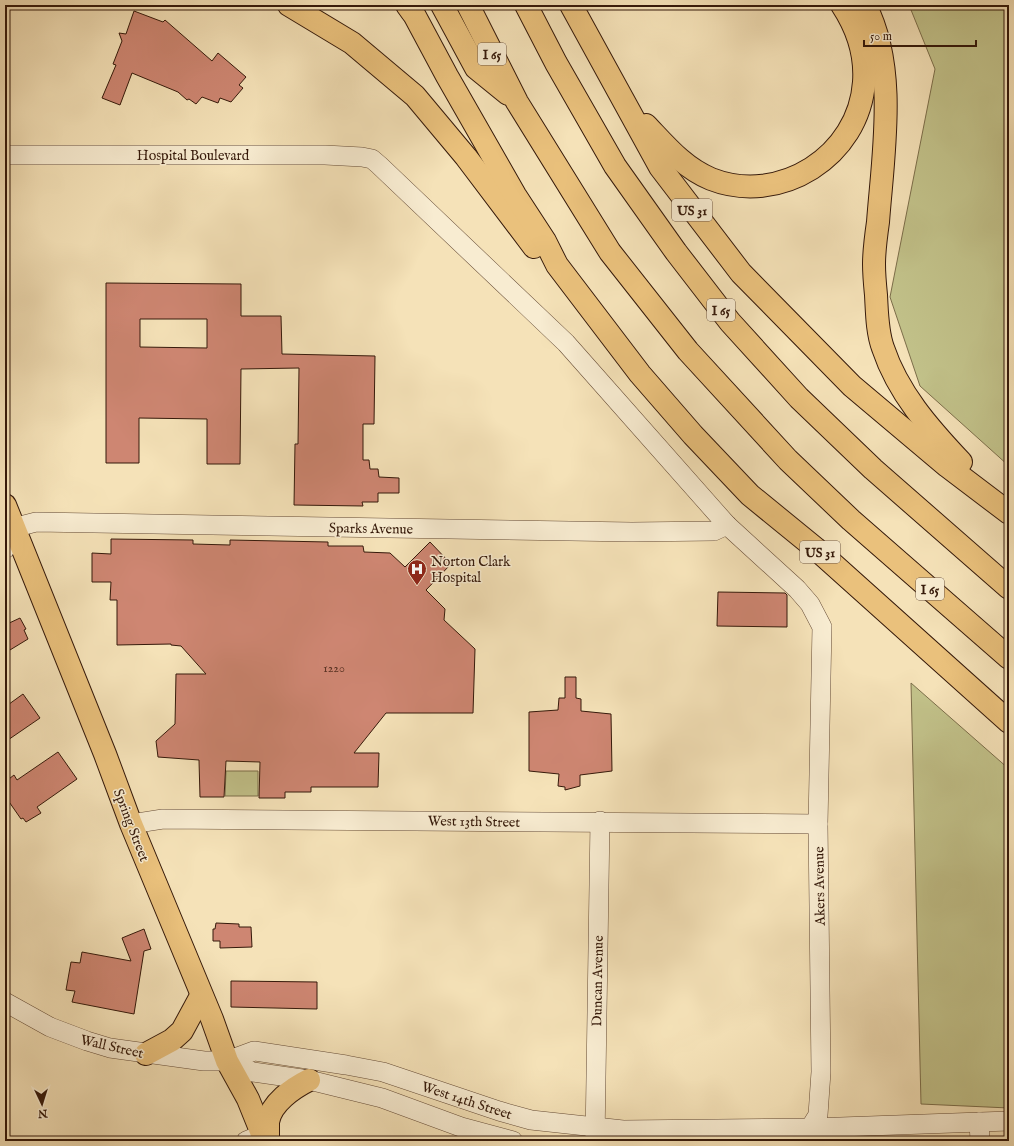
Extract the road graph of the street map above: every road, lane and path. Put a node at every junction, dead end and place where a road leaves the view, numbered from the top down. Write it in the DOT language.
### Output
graph roads {
  1 [pos="289,5"];
  2 [pos="442,5"];
  3 [pos="468,5"];
  4 [pos="526,5"];
  5 [pos="571,5"];
  6 [pos="842,5"];
  7 [pos="865,5"];
  8 [pos="410,7"];
  9 [pos="615,85"];
  10 [pos="517,102"];
  11 [pos="5,155"];
  12 [pos="557,265"];
  13 [pos="5,505"];
  14 [pos="1009,513"];
  15 [pos="727,525"];
  16 [pos="10,529"];
  17 [pos="5,549"];
  18 [pos="1009,588"];
  19 [pos="822,627"];
  20 [pos="1009,658"];
  21 [pos="1009,722"];
  22 [pos="600,821"];
  23 [pos="131,824"];
  24 [pos="818,824"];
  25 [pos="201,996"];
  26 [pos="5,1002"];
  27 [pos="146,1054"];
  28 [pos="227,1060"];
  29 [pos="309,1080"];
  30 [pos="1009,1121"];
  31 [pos="979,1122"];
  32 [pos="807,1134"];
  33 [pos="595,1135"];
  34 [pos="260,1139"];
  35 [pos="513,1141"];
  36 [pos="980,1141"];
  1 -- 12 [label="main road"];
  2 -- 10 [label="main road"];
  3 -- 10 [label="main road, I 65"];
  4 -- 18 [label="main road, I 65"];
  5 -- 9 [label="main road, US 31"];
  6 -- 9 [label="main road"];
  7 -- 14 [label="main road"];
  8 -- 12 [label="main road, US 31"];
  9 -- 14 [label="main road, US 31"];
  10 -- 20 [label="main road, I 65"];
  11 -- 15 [label="street, Hospital Boulevard"];
  12 -- 21 [label="main road, US 31"];
  13 -- 16 [label="main road, Spring Street"];
  15 -- 16 [label="street, Sparks Avenue"];
  15 -- 19 [label="street, Hospital Boulevard"];
  16 -- 17 [label="street"];
  16 -- 23 [label="main road, Spring Street"];
  19 -- 24 [label="street, Akers Avenue"];
  22 -- 23 [label="street, West 13th Street"];
  22 -- 24 [label="street, West 13th Street"];
  22 -- 33 [label="street, Duncan Avenue"];
  23 -- 25 [label="main road, Spring Street"];
  24 -- 32 [label="street, Akers Avenue"];
  25 -- 27 [label="main road"];
  25 -- 28 [label="main road, Spring Street"];
  26 -- 27 [label="street, Wall Street"];
  27 -- 28 [label="street, Wall Street"];
  28 -- 29 [label="street, West 14th Street"];
  28 -- 33 [label="street, West 14th Street"];
  28 -- 34 [label="main road, Spring Street"];
  29 -- 34 [label="main road"];
  29 -- 35 [label="street, West 14th Street"];
  30 -- 31 [label="street, West 14th Street"];
  31 -- 32 [label="street, West 14th Street"];
  31 -- 36 [label="street"];
  32 -- 33 [label="street, West 14th Street"];
}
